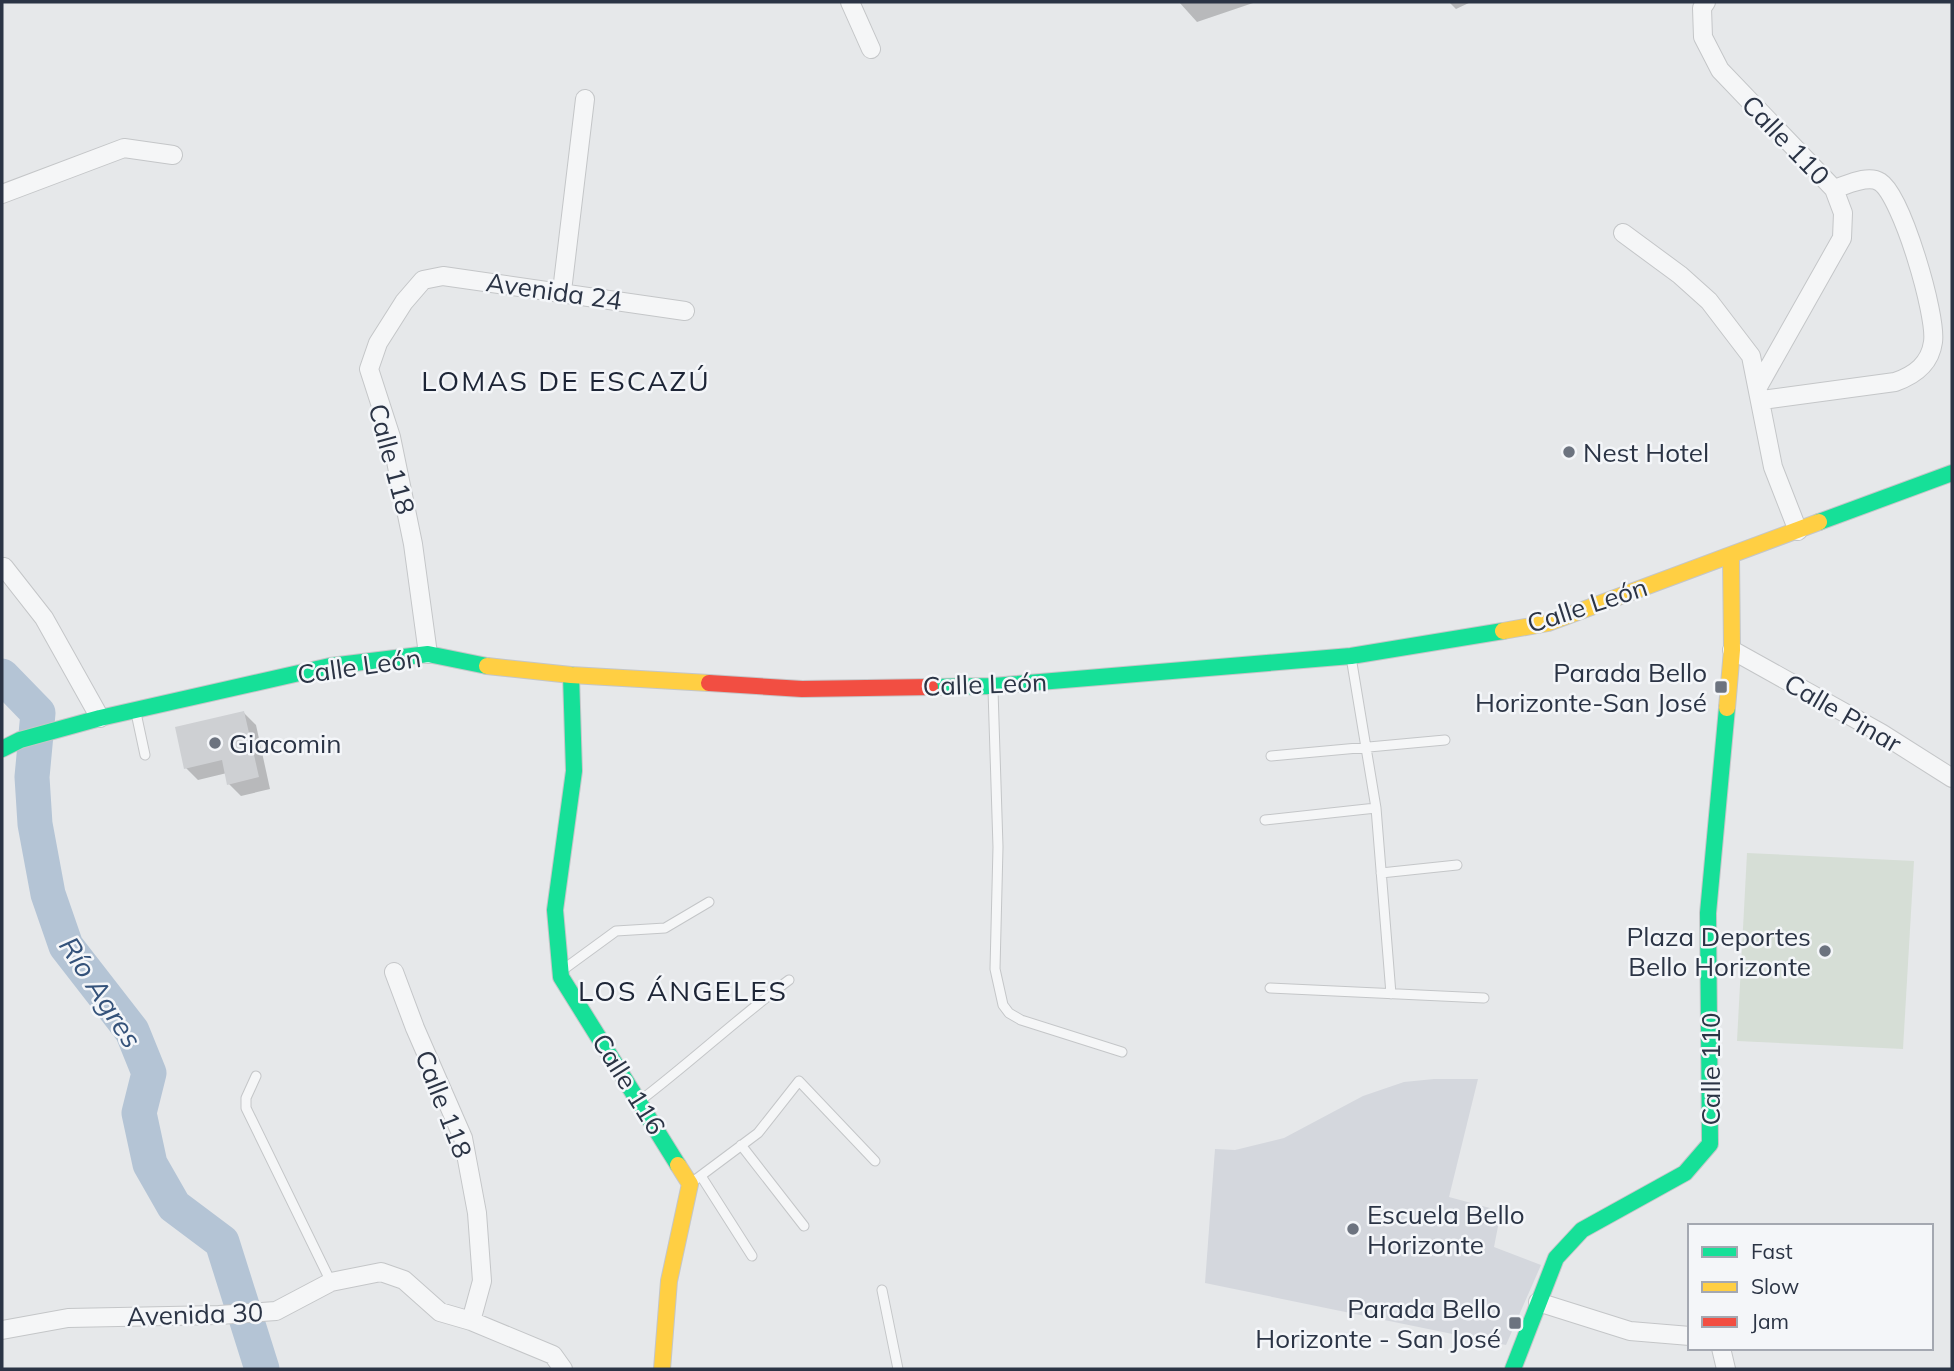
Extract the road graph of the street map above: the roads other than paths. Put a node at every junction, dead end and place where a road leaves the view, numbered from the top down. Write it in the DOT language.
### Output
graph roads {
  1 [pos="850,2"];
  2 [pos="1704,5"];
  3 [pos="871,49"];
  4 [pos="585,99"];
  5 [pos="173,155"];
  6 [pos="1834,189"];
  7 [pos="2,194"];
  8 [pos="1623,233"];
  9 [pos="424,279"];
  10 [pos="562,291"];
  11 [pos="685,310"];
  12 [pos="1760,393"];
  13 [pos="1952,473"];
  14 [pos="1798,531"];
  15 [pos="1731,556"];
  16 [pos="4,567"];
  17 [pos="1732,650"];
  18 [pos="428,654"];
  19 [pos="1351,656"];
  20 [pos="571,675"];
  21 [pos="993,686"];
  22 [pos="136,711"];
  23 [pos="100,718"];
  24 [pos="1445,740"];
  25 [pos="1365,747"];
  26 [pos="2,749"];
  27 [pos="145,755"];
  28 [pos="1271,756"];
  29 [pos="1952,778"];
  30 [pos="1376,808"];
  31 [pos="1265,820"];
  32 [pos="1457,865"];
  33 [pos="1381,873"];
  34 [pos="709,902"];
  35 [pos="394,972"];
  36 [pos="560,972"];
  37 [pos="789,980"];
  38 [pos="1270,988"];
  39 [pos="1391,994"];
  40 [pos="1484,998"];
  41 [pos="1122,1052"];
  42 [pos="256,1076"];
  43 [pos="640,1101"];
  44 [pos="741,1145"];
  45 [pos="875,1161"];
  46 [pos="695,1180"];
  47 [pos="804,1226"];
  48 [pos="752,1256"];
  49 [pos="331,1282"];
  50 [pos="881,1290"];
  51 [pos="1538,1302"];
  52 [pos="471,1321"];
  53 [pos="2,1330"];
  54 [pos="1688,1336"];
  55 [pos="1721,1350"];
  56 [pos="564,1369"];
  57 [pos="662,1369"];
  58 [pos="898,1369"];
  59 [pos="1513,1369"];
  60 [pos="1726,1369"];
  1 -- 3 [label="street"];
  2 -- 6 [label="street, Calle 110"];
  4 -- 10 [label="street"];
  5 -- 7 [label="street"];
  6 -- 12 [label="street, Calle 110"];
  6 -- 12 [label="street"];
  8 -- 12 [label="street"];
  9 -- 10 [label="street, Avenida 24"];
  9 -- 18 [label="street, Calle 118"];
  10 -- 11 [label="street, Avenida 24"];
  12 -- 14 [label="street"];
  13 -- 14 [label="main road, Calle León"];
  14 -- 15 [label="main road, Calle León"];
  15 -- 17 [label="main road, Calle 110"];
  15 -- 19 [label="main road, Calle León"];
  16 -- 23 [label="street"];
  17 -- 29 [label="street, Calle Pinar"];
  17 -- 51 [label="main road, Calle 110"];
  18 -- 20 [label="main road, Calle León"];
  18 -- 22 [label="main road, Calle León"];
  19 -- 21 [label="main road, Calle León"];
  19 -- 25 [label="lane"];
  20 -- 21 [label="main road, Calle León"];
  20 -- 36 [label="main road, Calle 116"];
  21 -- 41 [label="lane"];
  22 -- 23 [label="main road, Calle León"];
  22 -- 27 [label="lane"];
  23 -- 26 [label="main road, Calle León"];
  24 -- 25 [label="lane"];
  25 -- 28 [label="lane"];
  25 -- 30 [label="lane"];
  30 -- 31 [label="lane"];
  30 -- 33 [label="lane"];
  32 -- 33 [label="lane"];
  33 -- 39 [label="lane"];
  34 -- 36 [label="lane"];
  35 -- 52 [label="street, Calle 118"];
  36 -- 43 [label="main road, Calle 116"];
  37 -- 43 [label="lane"];
  38 -- 39 [label="lane"];
  39 -- 40 [label="lane"];
  42 -- 49 [label="lane"];
  43 -- 46 [label="main road, Calle 116"];
  44 -- 45 [label="lane"];
  44 -- 46 [label="lane"];
  44 -- 47 [label="lane"];
  46 -- 48 [label="lane"];
  46 -- 57 [label="main road"];
  49 -- 52 [label="street, Avenida 30"];
  49 -- 53 [label="street, Avenida 30"];
  50 -- 58 [label="lane"];
  51 -- 54 [label="street"];
  51 -- 59 [label="main road, Calle 110"];
  52 -- 56 [label="street, Avenida 30"];
  55 -- 60 [label="street"];
}
